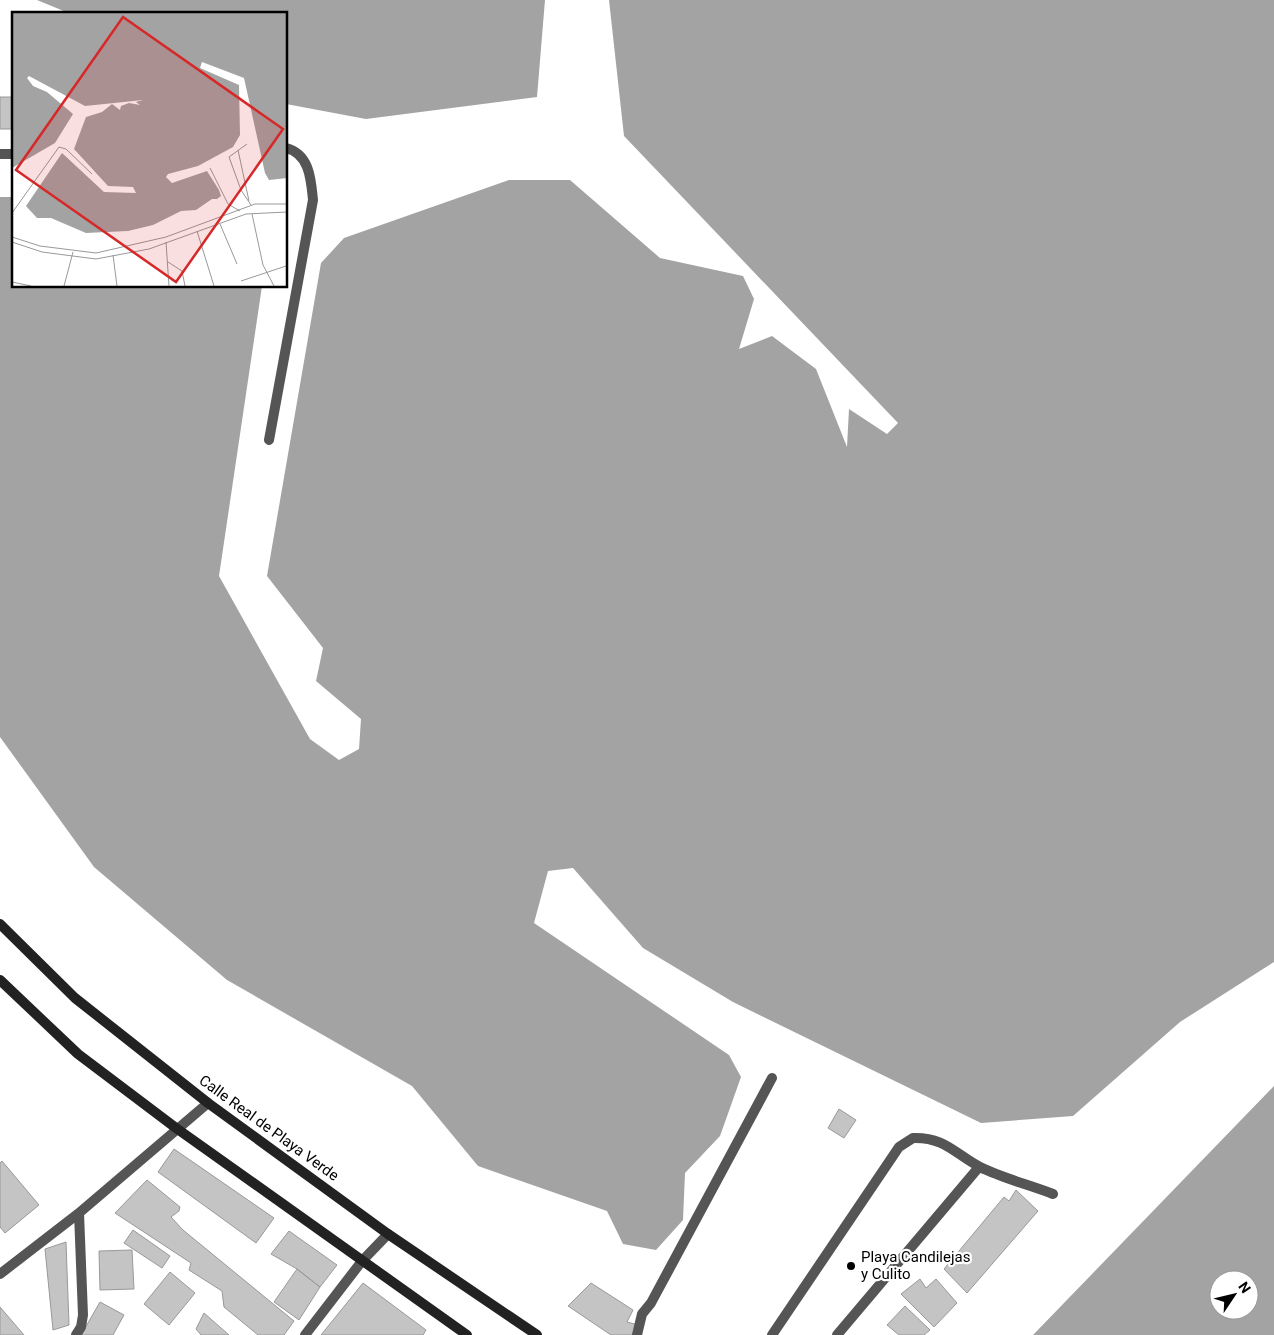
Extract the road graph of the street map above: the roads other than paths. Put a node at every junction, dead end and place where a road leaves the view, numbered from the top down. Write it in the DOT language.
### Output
graph roads {
  1 [pos="288,149"];
  2 [pos="270,440"];
  3 [pos="0,924"];
  4 [pos="0,980"];
  5 [pos="772,1078"];
  6 [pos="208,1103"];
  7 [pos="176,1128"];
  8 [pos="980,1167"];
  9 [pos="1054,1194"];
  10 [pos="79,1213"];
  11 [pos="388,1234"];
  12 [pos="362,1261"];
  13 [pos="0,1274"];
  14 [pos="76,1335"];
  15 [pos="305,1335"];
  16 [pos="467,1335"];
  17 [pos="537,1335"];
  18 [pos="637,1335"];
  19 [pos="772,1335"];
  20 [pos="837,1335"];
  1 -- 2 [label="street"];
  3 -- 6 [label="street, Calle Real de Playa Verde"];
  4 -- 7 [label="street"];
  5 -- 18 [label="street"];
  6 -- 7 [label="street"];
  6 -- 11 [label="street, Calle Real de Playa Verde"];
  7 -- 10 [label="street"];
  7 -- 12 [label="street"];
  8 -- 9 [label="street"];
  8 -- 19 [label="street"];
  8 -- 20 [label="street"];
  10 -- 13 [label="street"];
  10 -- 14 [label="street"];
  11 -- 12 [label="street"];
  11 -- 17 [label="street, Calle Real de Playa Verde"];
  12 -- 15 [label="street"];
  12 -- 16 [label="street"];
}
